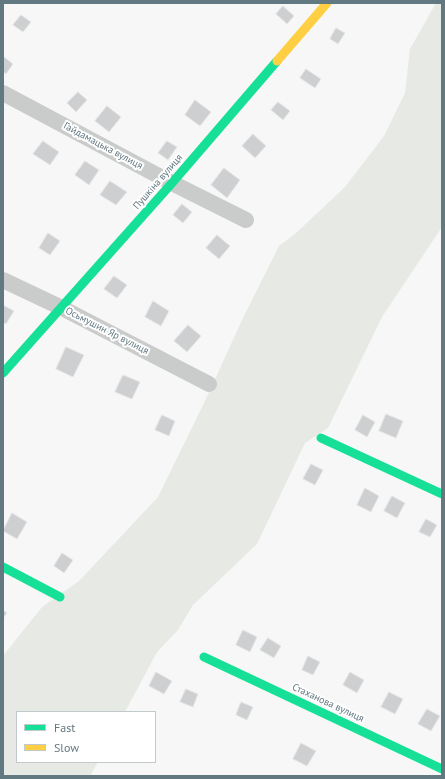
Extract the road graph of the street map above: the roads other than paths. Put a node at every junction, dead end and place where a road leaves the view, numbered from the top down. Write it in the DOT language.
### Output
graph roads {
  1 [pos="327,3"];
  2 [pos="3,94"];
  3 [pos="172,183"];
  4 [pos="246,220"];
  5 [pos="3,280"];
  6 [pos="62,308"];
  7 [pos="3,372"];
  8 [pos="210,384"];
  9 [pos="321,438"];
  10 [pos="442,494"];
  11 [pos="3,567"];
  12 [pos="60,596"];
  13 [pos="204,657"];
  14 [pos="442,769"];
  1 -- 3 [label="street, Пушкіна вулиця"];
  2 -- 3 [label="street, Гайдамацька вулиця"];
  3 -- 4 [label="street, Гайдамацька вулиця"];
  3 -- 6 [label="street, Пушкіна вулиця"];
  5 -- 6 [label="street, Осьмушин Яр вулиця"];
  6 -- 7 [label="street, Пушкіна вулиця"];
  6 -- 8 [label="street, Осьмушин Яр вулиця"];
  9 -- 10 [label="street"];
  11 -- 12 [label="street"];
  13 -- 14 [label="street, Стаханова вулиця"];
}
